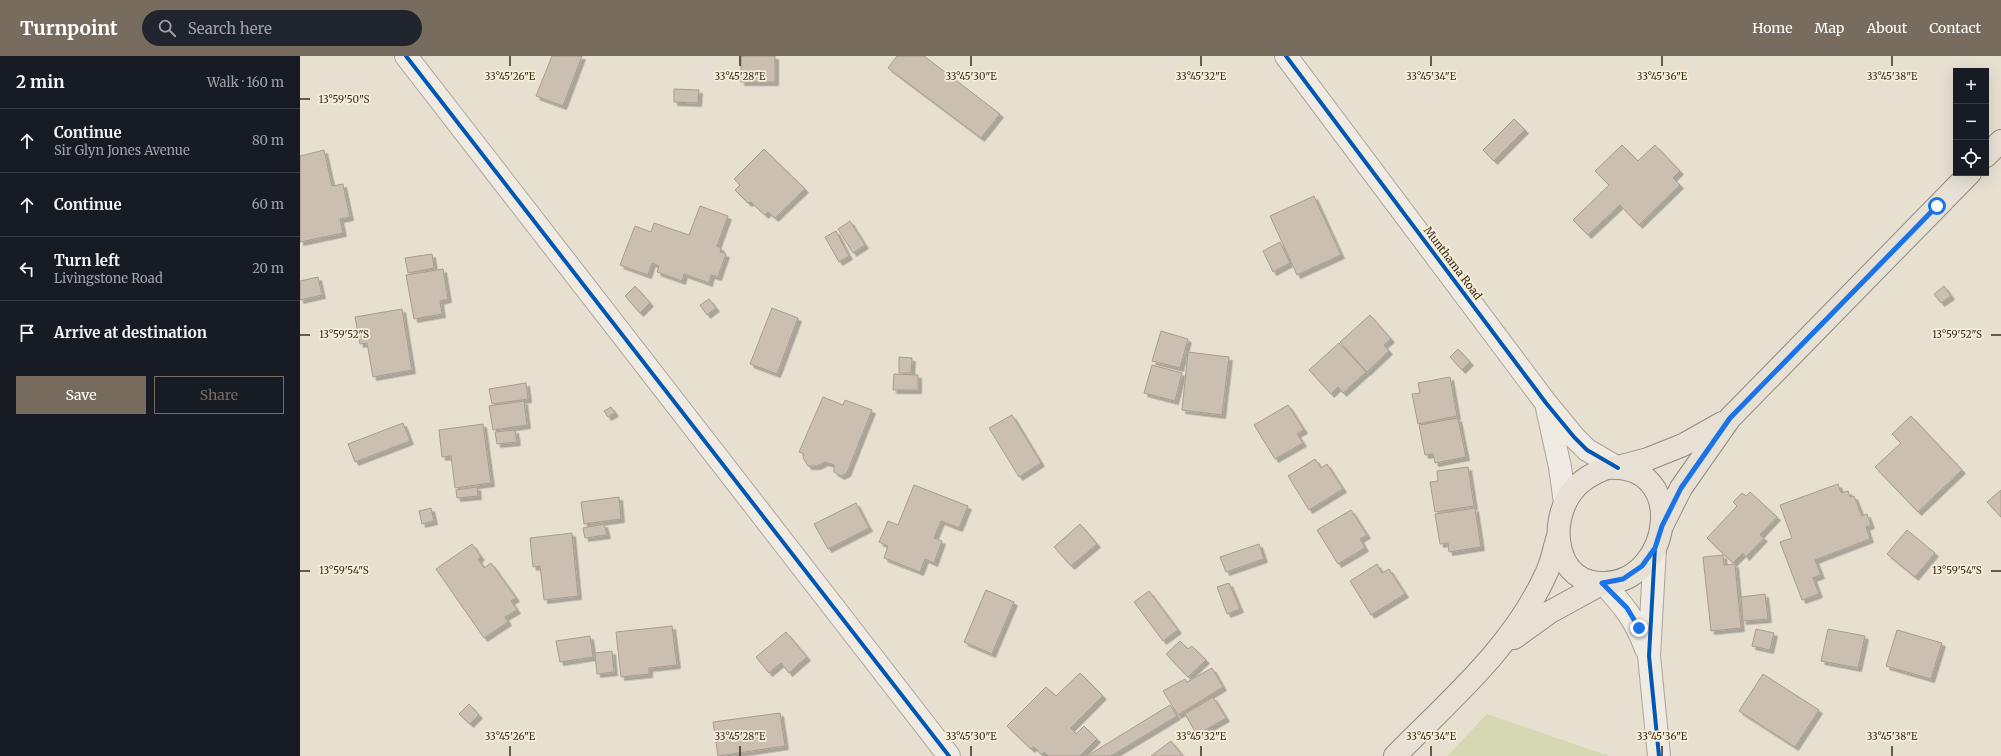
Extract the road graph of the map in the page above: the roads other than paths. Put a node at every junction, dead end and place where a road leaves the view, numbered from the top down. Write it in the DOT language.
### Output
graph roads {
  1 [pos="406,56"];
  2 [pos="1286,56"];
  3 [pos="2001,141"];
  4 [pos="1989,153"];
  5 [pos="1967,176"];
  6 [pos="1546,403"];
  7 [pos="1730,418"];
  8 [pos="1618,468"];
  9 [pos="1565,503"];
  10 [pos="1662,526"];
  11 [pos="1558,536"];
  12 [pos="1655,548"];
  13 [pos="1602,583"];
  14 [pos="1501,647"];
  15 [pos="1648,656"];
  16 [pos="949,756"];
  17 [pos="1394,756"];
  18 [pos="1659,756"];
  1 -- 16 [label="street"];
  2 -- 6 [label="street, Munthama Road"];
  3 -- 4 [label="main road"];
  5 -- 7 [label="main road"];
  6 -- 8 [label="street, Munthama Road"];
  6 -- 9 [label="street, Munthama Road"];
  7 -- 8 [label="main road"];
  7 -- 10 [label="main road"];
  8 -- 9 [label="main road"];
  8 -- 10 [label="main road"];
  9 -- 11 [label="main road"];
  10 -- 12 [label="main road"];
  11 -- 13 [label="main road"];
  11 -- 14 [label="main road"];
  12 -- 13 [label="main road"];
  12 -- 15 [label="street"];
  13 -- 14 [label="main road"];
  13 -- 15 [label="street"];
  14 -- 17 [label="main road"];
  15 -- 18 [label="street"];
}
